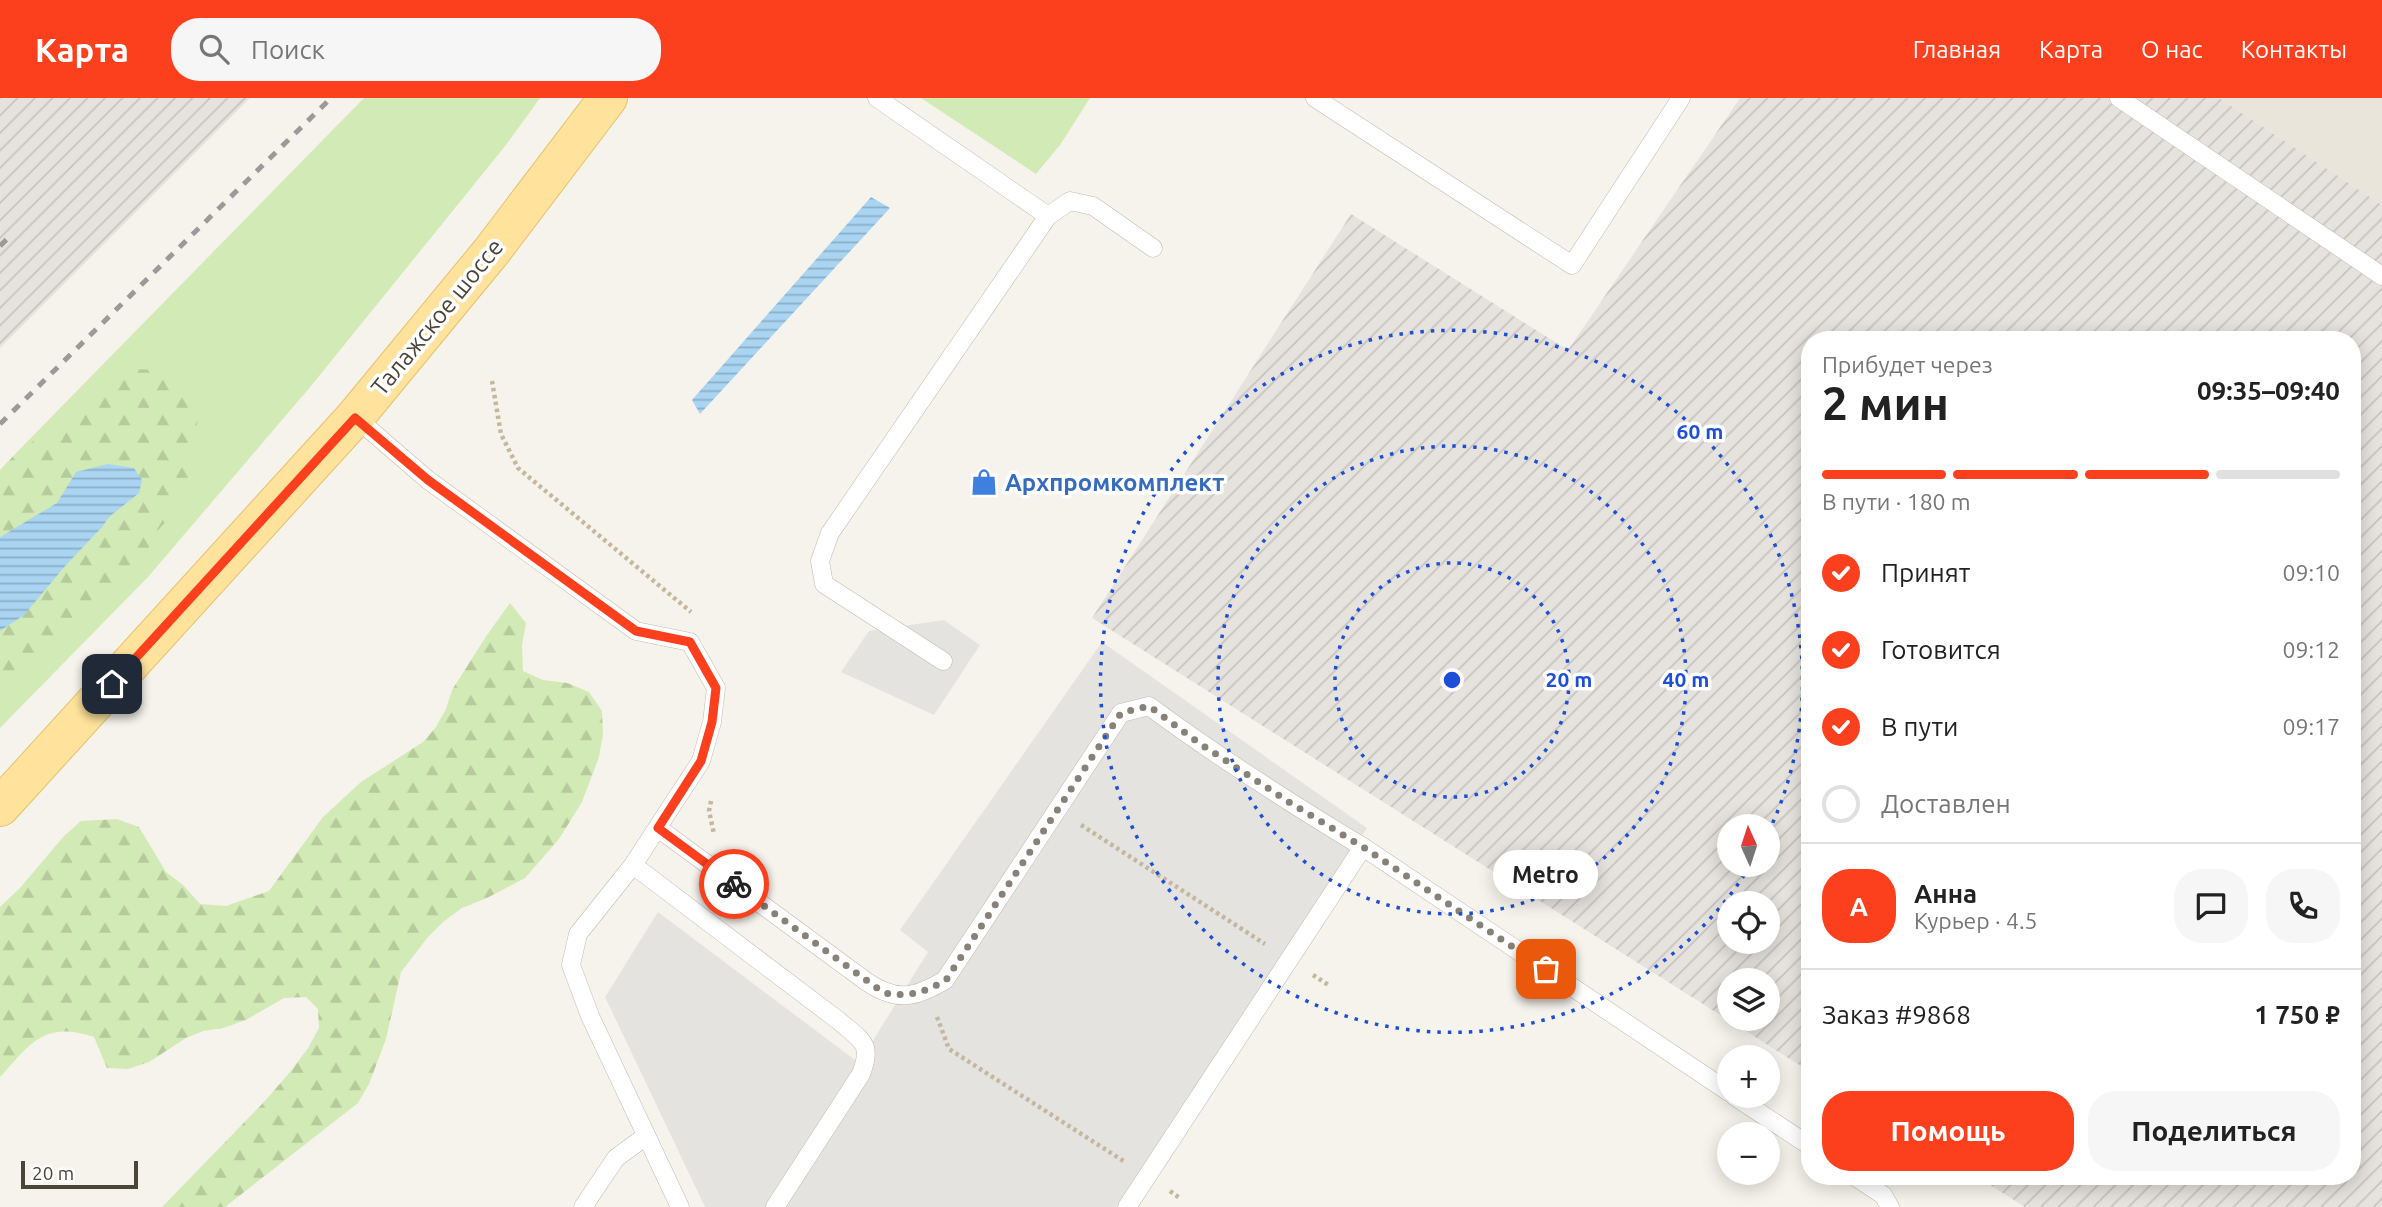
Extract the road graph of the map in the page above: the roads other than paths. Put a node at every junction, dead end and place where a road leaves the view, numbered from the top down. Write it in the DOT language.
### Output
graph roads {
  1 [pos="608,98"];
  2 [pos="877,98"];
  3 [pos="1315,98"];
  4 [pos="1681,98"];
  5 [pos="2119,98"];
  6 [pos="1048,216"];
  7 [pos="1153,248"];
  8 [pos="2382,276"];
  9 [pos="355,418"];
  10 [pos="943,661"];
  11 [pos="0,807"];
  12 [pos="658,828"];
  13 [pos="1363,847"];
  14 [pos="633,865"];
  15 [pos="1717,1084"];
  16 [pos="1752,1108"];
  17 [pos="646,1136"];
  18 [pos="1801,1140"];
  19 [pos="1868,1185"];
  20 [pos="583,1207"];
  21 [pos="680,1207"];
  22 [pos="775,1207"];
  23 [pos="1127,1207"];
  24 [pos="1890,1207"];
  1 -- 9 [label="main road, Талажское шоссе"];
  2 -- 6 [label="lane"];
  3 -- 4 [label="lane"];
  5 -- 8 [label="lane"];
  6 -- 7 [label="lane"];
  6 -- 10 [label="lane"];
  9 -- 11 [label="main road, Талажское шоссе"];
  9 -- 12 [label="lane"];
  12 -- 13 [label="lane"];
  12 -- 14 [label="lane"];
  13 -- 15 [label="lane"];
  13 -- 23 [label="lane"];
  14 -- 17 [label="lane"];
  14 -- 22 [label="lane"];
  16 -- 18 [label="lane"];
  17 -- 20 [label="lane"];
  17 -- 21 [label="lane"];
  19 -- 24 [label="lane"];
}
